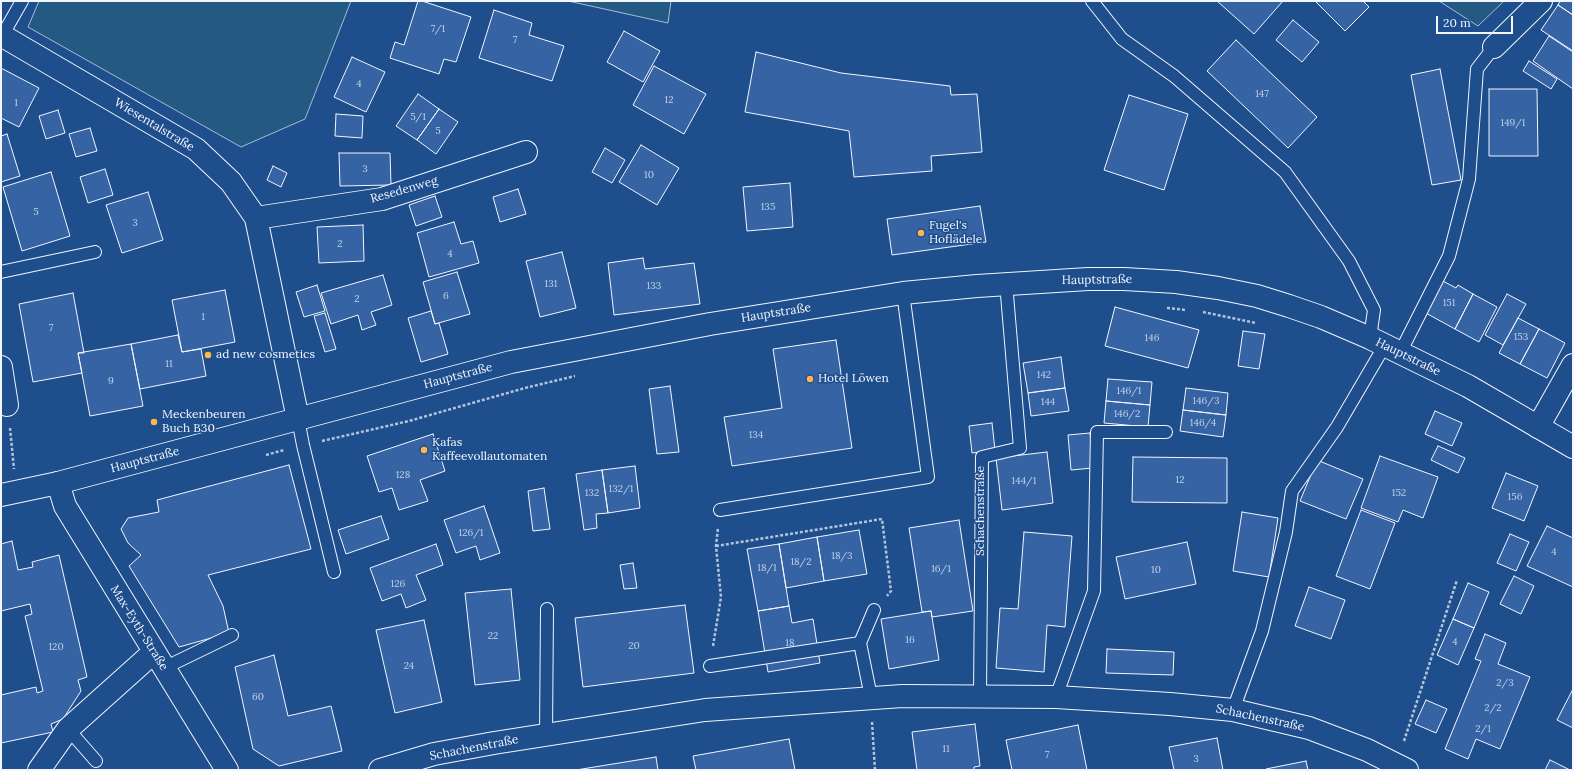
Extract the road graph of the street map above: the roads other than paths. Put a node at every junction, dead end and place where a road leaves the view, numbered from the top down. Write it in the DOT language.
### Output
graph roads {
  1 [pos="22,1"];
  2 [pos="1092,1"];
  3 [pos="1541,1"];
  4 [pos="2,36"];
  5 [pos="1494,47"];
  6 [pos="526,152"];
  7 [pos="256,218"];
  8 [pos="95,252"];
  9 [pos="1,272"];
  10 [pos="1006,283"];
  11 [pos="903,293"];
  12 [pos="1385,346"];
  13 [pos="1573,365"];
  14 [pos="1,367"];
  15 [pos="7,405"];
  16 [pos="298,419"];
  17 [pos="1538,427"];
  18 [pos="1166,432"];
  19 [pos="1573,447"];
  20 [pos="58,483"];
  21 [pos="9,493"];
  22 [pos="720,510"];
  23 [pos="334,572"];
  24 [pos="547,609"];
  25 [pos="874,610"];
  26 [pos="232,635"];
  27 [pos="860,643"];
  28 [pos="159,660"];
  29 [pos="710,666"];
  30 [pos="871,697"];
  31 [pos="980,697"];
  32 [pos="1056,697"];
  33 [pos="1232,710"];
  34 [pos="68,729"];
  35 [pos="546,735"];
  36 [pos="96,761"];
  37 [pos="1402,767"];
  38 [pos="39,770"];
  39 [pos="227,770"];
  40 [pos="380,770"];
  1 -- 4 [label="lane"];
  2 -- 12 [label="lane"];
  3 -- 5 [label="street"];
  4 -- 7 [label="street, Wiesentalstraße"];
  5 -- 12 [label="lane"];
  6 -- 7 [label="street, Resedenweg"];
  7 -- 16 [label="street, Wiesentalstraße"];
  8 -- 9 [label="lane"];
  10 -- 11 [label="street, Hauptstraße"];
  10 -- 12 [label="street, Hauptstraße"];
  10 -- 31 [label="lane, Schachenstraße"];
  11 -- 16 [label="street, Hauptstraße"];
  11 -- 22 [label="lane"];
  12 -- 17 [label="street, Hauptstraße"];
  12 -- 33 [label="lane"];
  13 -- 17 [label="street"];
  14 -- 15 [label="street"];
  16 -- 20 [label="street, Hauptstraße"];
  16 -- 23 [label="lane"];
  17 -- 19 [label="street, Hauptstraße"];
  18 -- 32 [label="lane"];
  20 -- 21 [label="street, Hauptstraße"];
  20 -- 28 [label="street, Max-Eyth-Straße"];
  24 -- 35 [label="lane"];
  25 -- 27 [label="lane"];
  26 -- 28 [label="lane"];
  27 -- 29 [label="lane"];
  27 -- 30 [label="lane"];
  28 -- 34 [label="street"];
  28 -- 39 [label="street, Max-Eyth-Straße"];
  30 -- 31 [label="street, Schachenstraße"];
  30 -- 35 [label="street, Schachenstraße"];
  31 -- 32 [label="street, Schachenstraße"];
  32 -- 33 [label="street, Schachenstraße"];
  33 -- 37 [label="street, Schachenstraße"];
  34 -- 36 [label="lane"];
  34 -- 38 [label="street"];
  35 -- 40 [label="street, Schachenstraße"];
}
